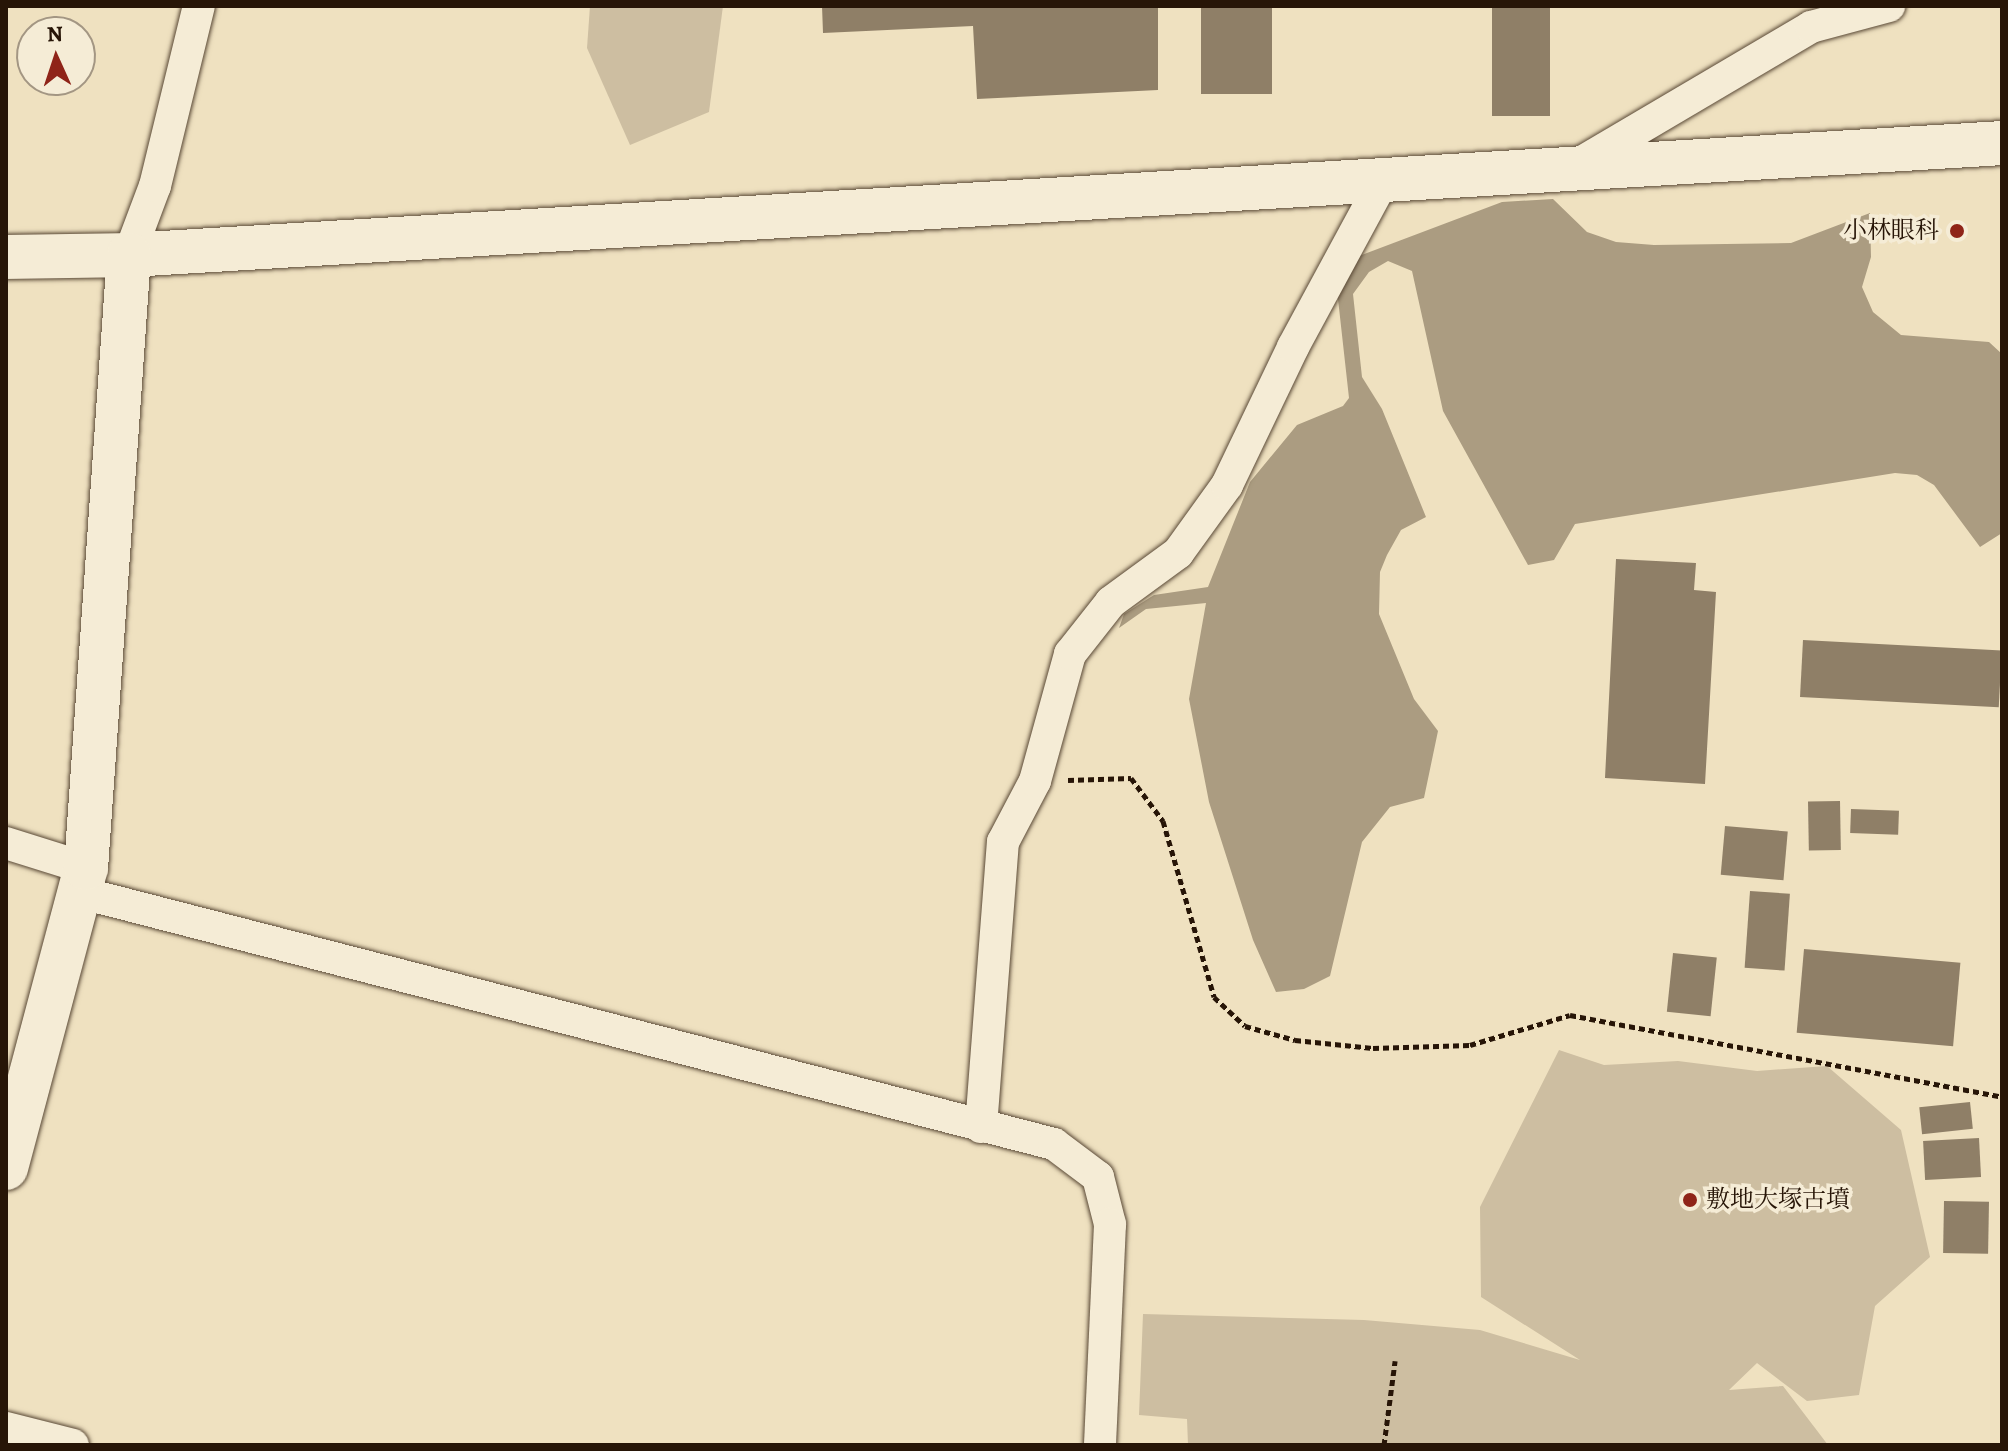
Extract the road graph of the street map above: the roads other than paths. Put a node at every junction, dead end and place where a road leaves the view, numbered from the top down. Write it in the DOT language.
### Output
graph roads {
  1 [pos="199,6"];
  2 [pos="1889,6"];
  3 [pos="2002,143"];
  4 [pos="1569,170"];
  5 [pos="1384,179"];
  6 [pos="129,255"];
  7 [pos="6,257"];
  8 [pos="6,843"];
  9 [pos="84,881"];
  10 [pos="981,1127"];
  11 [pos="6,1168"];
  12 [pos="6,1428"];
  13 [pos="73,1445"];
  14 [pos="1100,1445"];
  1 -- 6 [label="street"];
  2 -- 4 [label="street"];
  3 -- 4 [label="street"];
  4 -- 5 [label="street"];
  5 -- 6 [label="street"];
  5 -- 10 [label="street"];
  6 -- 7 [label="street"];
  6 -- 9 [label="street"];
  8 -- 9 [label="street"];
  9 -- 10 [label="street"];
  9 -- 11 [label="street"];
  10 -- 14 [label="street"];
  12 -- 13 [label="street"];
}
